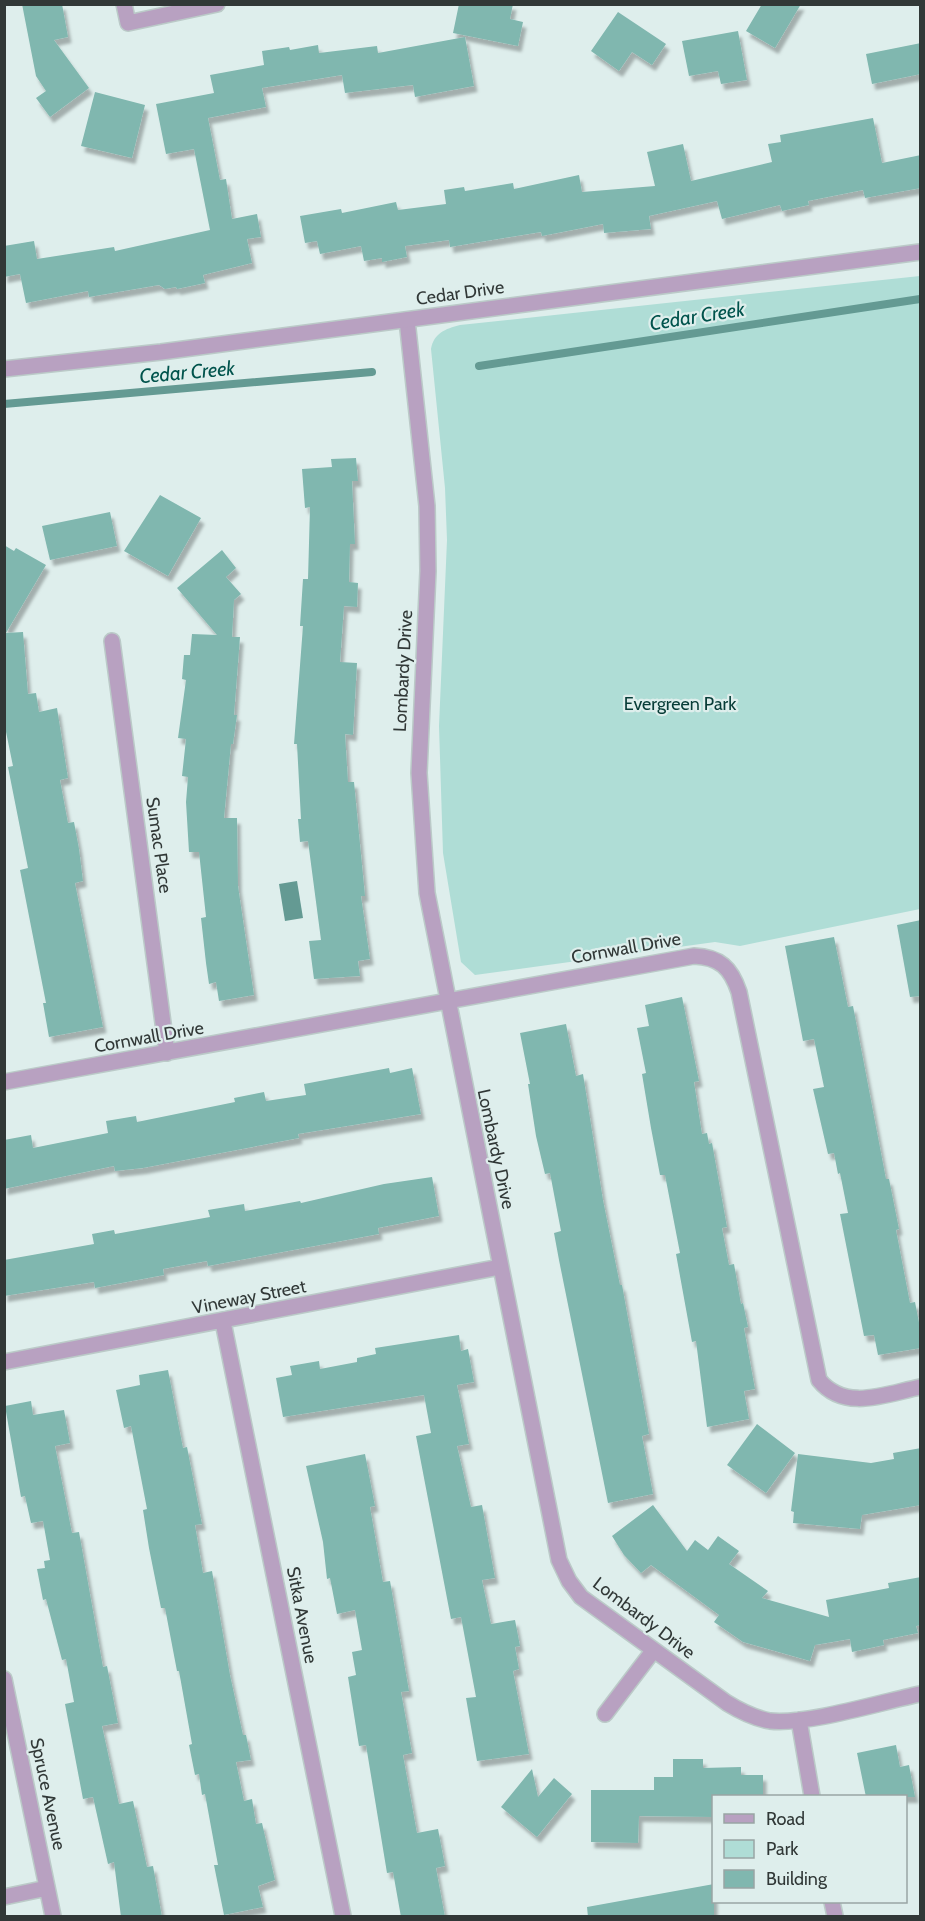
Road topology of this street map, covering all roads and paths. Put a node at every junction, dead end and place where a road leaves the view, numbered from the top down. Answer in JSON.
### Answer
{"nodes":[{"id":1,"x":124,"y":4,"type":"edge"},
{"id":2,"x":217,"y":4,"type":"edge"},
{"id":3,"x":921,"y":252,"type":"edge"},
{"id":4,"x":407,"y":320,"type":"junction"},
{"id":5,"x":4,"y":369,"type":"edge"},
{"id":6,"x":112,"y":641,"type":"dead end"},
{"id":7,"x":446,"y":1001,"type":"junction"},
{"id":8,"x":167,"y":1053,"type":"junction"},
{"id":9,"x":4,"y":1082,"type":"edge"},
{"id":10,"x":500,"y":1267,"type":"junction"},
{"id":11,"x":223,"y":1322,"type":"junction"},
{"id":12,"x":4,"y":1362,"type":"edge"},
{"id":13,"x":921,"y":1387,"type":"edge"},
{"id":14,"x":653,"y":1651,"type":"junction"},
{"id":15,"x":4,"y":1679,"type":"edge"},
{"id":16,"x":921,"y":1694,"type":"edge"},
{"id":17,"x":605,"y":1714,"type":"dead end"},
{"id":18,"x":798,"y":1720,"type":"junction"},
{"id":19,"x":813,"y":1795,"type":"edge"},
{"id":20,"x":47,"y":1888,"type":"junction"},
{"id":21,"x":4,"y":1897,"type":"edge"},
{"id":22,"x":53,"y":1917,"type":"edge"},
{"id":23,"x":343,"y":1917,"type":"edge"}],
"edges":[{"from":1,"to":2,"type":"street"},
{"from":3,"to":4,"type":"street","name":"Cedar Drive"},
{"from":4,"to":5,"type":"street","name":"Cedar Drive"},
{"from":4,"to":7,"type":"street","name":"Lombardy Drive"},
{"from":6,"to":8,"type":"street","name":"Sumac Place"},
{"from":7,"to":8,"type":"street","name":"Cornwall Drive"},
{"from":7,"to":10,"type":"street","name":"Lombardy Drive"},
{"from":7,"to":13,"type":"street","name":"Cornwall Drive"},
{"from":8,"to":9,"type":"street","name":"Cornwall Drive"},
{"from":10,"to":11,"type":"street","name":"Vineway Street"},
{"from":10,"to":14,"type":"street","name":"Lombardy Drive"},
{"from":11,"to":12,"type":"street","name":"Vineway Street"},
{"from":11,"to":23,"type":"street","name":"Sitka Avenue"},
{"from":14,"to":17,"type":"street"},
{"from":14,"to":18,"type":"street","name":"Lombardy Drive"},
{"from":15,"to":20,"type":"street","name":"Spruce Avenue"},
{"from":16,"to":18,"type":"street","name":"Lombardy Drive"},
{"from":18,"to":19,"type":"street"},
{"from":20,"to":21,"type":"street"},
{"from":20,"to":22,"type":"street","name":"Spruce Avenue"}]}
